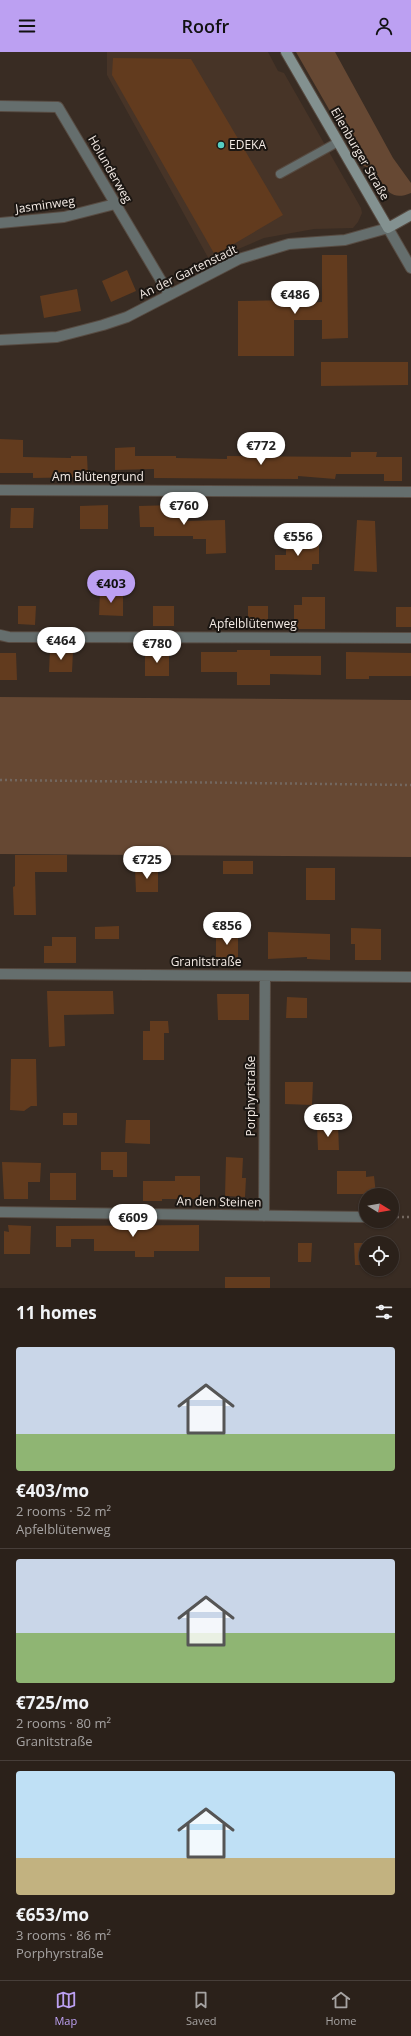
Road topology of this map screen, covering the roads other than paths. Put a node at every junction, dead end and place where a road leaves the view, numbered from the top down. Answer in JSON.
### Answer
{"nodes":[{"id":1,"x":286,"y":52,"type":"edge"},
{"id":2,"x":0,"y":106,"type":"edge"},
{"id":3,"x":338,"y":142,"type":"junction"},
{"id":4,"x":280,"y":174,"type":"dead end"},
{"id":5,"x":115,"y":204,"type":"junction"},
{"id":6,"x":411,"y":215,"type":"edge"},
{"id":7,"x":0,"y":223,"type":"edge"},
{"id":8,"x":388,"y":228,"type":"junction"},
{"id":9,"x":411,"y":268,"type":"edge"},
{"id":10,"x":169,"y":294,"type":"junction"},
{"id":11,"x":0,"y":340,"type":"edge"},
{"id":12,"x":0,"y":490,"type":"edge"},
{"id":13,"x":411,"y":492,"type":"edge"},
{"id":14,"x":0,"y":634,"type":"edge"},
{"id":15,"x":411,"y":638,"type":"edge"},
{"id":16,"x":0,"y":974,"type":"edge"},
{"id":17,"x":265,"y":976,"type":"junction"},
{"id":18,"x":411,"y":977,"type":"edge"},
{"id":19,"x":0,"y":1212,"type":"edge"},
{"id":20,"x":264,"y":1216,"type":"junction"},
{"id":21,"x":359,"y":1217,"type":"edge"}],
"edges":[{"from":1,"to":3,"type":"street","name":"Eilenburger Straße"},
{"from":2,"to":5,"type":"street","name":"Holunderweg"},
{"from":3,"to":4,"type":"lane"},
{"from":3,"to":8,"type":"street","name":"Eilenburger Straße"},
{"from":5,"to":7,"type":"street","name":"Jasminweg"},
{"from":5,"to":10,"type":"street","name":"Holunderweg"},
{"from":6,"to":8,"type":"street"},
{"from":8,"to":9,"type":"street","name":"Eilenburger Straße"},
{"from":8,"to":10,"type":"street","name":"An der Gartenstadt"},
{"from":10,"to":11,"type":"street","name":"An der Gartenstadt"},
{"from":12,"to":13,"type":"street","name":"Am Blütengrund"},
{"from":14,"to":15,"type":"street","name":"Apfelblütenweg"},
{"from":16,"to":17,"type":"street","name":"Granitstraße"},
{"from":17,"to":18,"type":"street","name":"Granitstraße"},
{"from":17,"to":20,"type":"street","name":"Porphyrstraße"},
{"from":19,"to":20,"type":"street","name":"An den Steinen"},
{"from":20,"to":21,"type":"street","name":"An den Steinen"}]}
